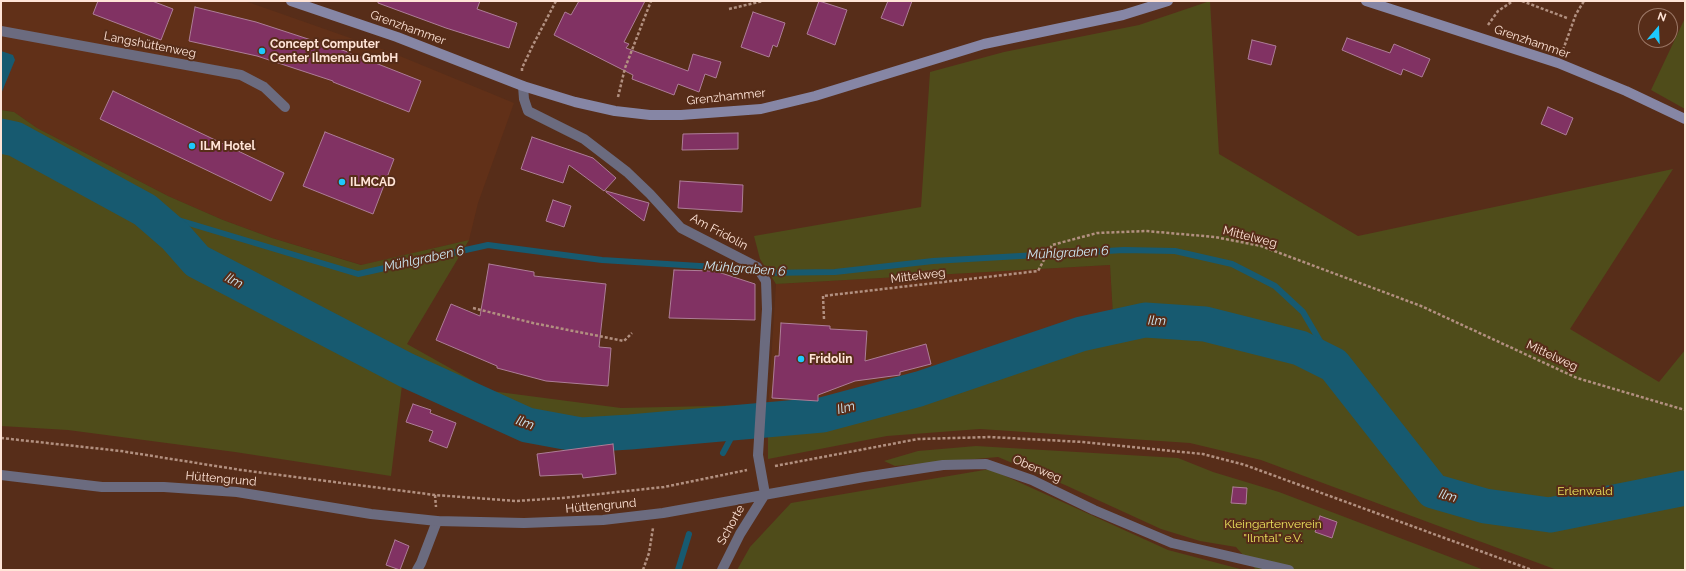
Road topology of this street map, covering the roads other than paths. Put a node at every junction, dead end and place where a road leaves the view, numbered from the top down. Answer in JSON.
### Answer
{"nodes":[{"id":1,"x":291,"y":1,"type":"edge"},
{"id":2,"x":1168,"y":1,"type":"edge"},
{"id":3,"x":1366,"y":1,"type":"edge"},
{"id":4,"x":1,"y":31,"type":"edge"},
{"id":5,"x":523,"y":86,"type":"junction"},
{"id":6,"x":285,"y":107,"type":"dead end"},
{"id":7,"x":1685,"y":119,"type":"edge"},
{"id":8,"x":1,"y":475,"type":"edge"},
{"id":9,"x":765,"y":494,"type":"junction"},
{"id":10,"x":437,"y":521,"type":"junction"},
{"id":11,"x":417,"y":570,"type":"edge"},
{"id":12,"x":722,"y":570,"type":"edge"},
{"id":13,"x":1289,"y":570,"type":"edge"}],
"edges":[{"from":1,"to":5,"type":"main road","name":"Grenzhammer"},
{"from":2,"to":5,"type":"main road","name":"Grenzhammer"},
{"from":3,"to":7,"type":"main road","name":"Grenzhammer"},
{"from":4,"to":6,"type":"street","name":"Langshüttenweg"},
{"from":5,"to":9,"type":"street","name":"Am Fridolin"},
{"from":8,"to":10,"type":"street","name":"Hüttengrund"},
{"from":9,"to":10,"type":"street","name":"Hüttengrund"},
{"from":9,"to":12,"type":"street","name":"Schorte"},
{"from":9,"to":13,"type":"street","name":"Oberweg"},
{"from":10,"to":11,"type":"street"}]}
